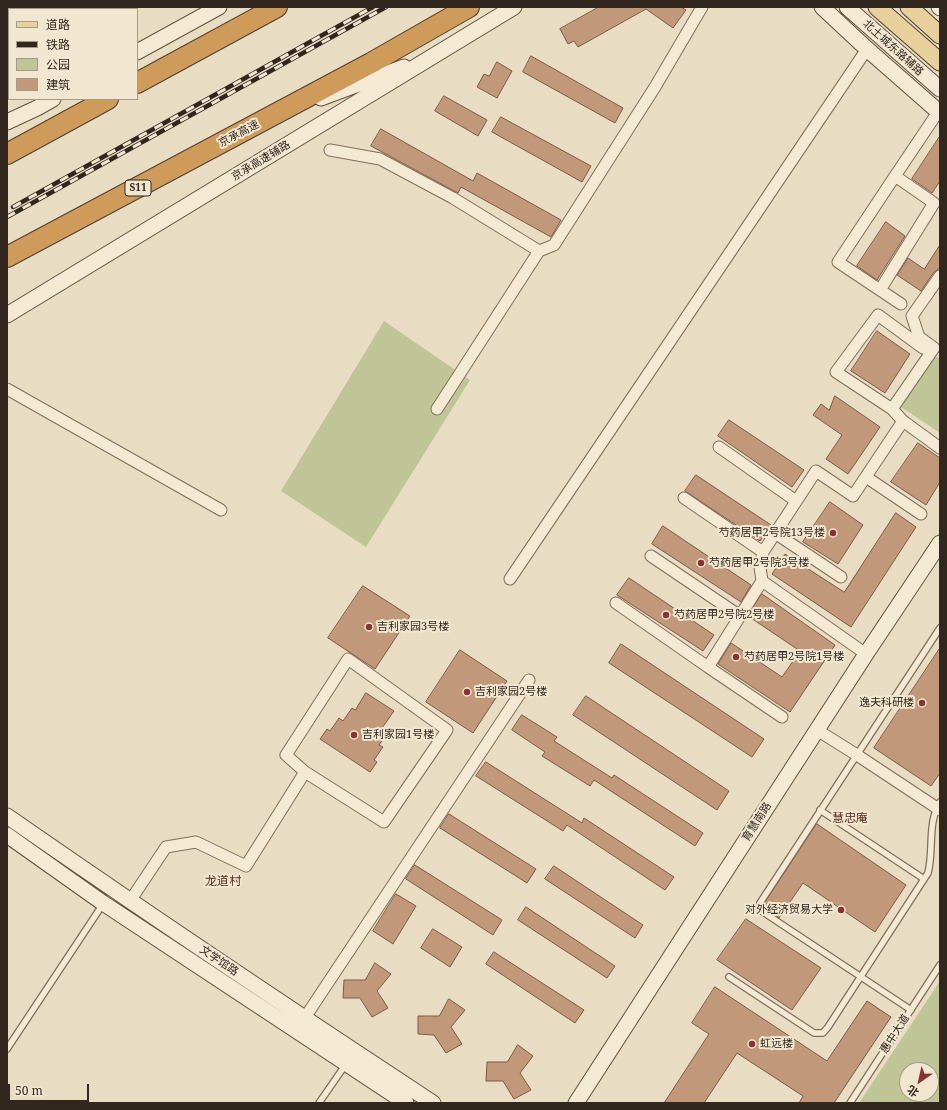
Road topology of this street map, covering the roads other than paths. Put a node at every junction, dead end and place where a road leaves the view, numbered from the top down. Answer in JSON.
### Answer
{"nodes":[{"id":1,"x":219,"y":7,"type":"edge"},
{"id":2,"x":469,"y":7,"type":"edge"},
{"id":3,"x":514,"y":7,"type":"edge"},
{"id":4,"x":702,"y":7,"type":"edge"},
{"id":5,"x":822,"y":7,"type":"edge"},
{"id":6,"x":847,"y":7,"type":"edge"},
{"id":7,"x":878,"y":7,"type":"edge"},
{"id":8,"x":909,"y":7,"type":"edge"},
{"id":9,"x":273,"y":8,"type":"edge"},
{"id":10,"x":940,"y":35,"type":"edge"},
{"id":11,"x":867,"y":49,"type":"junction"},
{"id":12,"x":138,"y":51,"type":"edge"},
{"id":13,"x":439,"y":53,"type":"junction"},
{"id":14,"x":940,"y":62,"type":"edge"},
{"id":15,"x":138,"y":82,"type":"edge"},
{"id":16,"x":940,"y":89,"type":"edge"},
{"id":17,"x":51,"y":100,"type":"edge"},
{"id":18,"x":106,"y":100,"type":"edge"},
{"id":19,"x":939,"y":113,"type":"edge"},
{"id":20,"x":268,"y":118,"type":"junction"},
{"id":21,"x":7,"y":122,"type":"edge"},
{"id":22,"x":330,"y":150,"type":"dead end"},
{"id":23,"x":7,"y":154,"type":"edge"},
{"id":24,"x":895,"y":176,"type":"junction"},
{"id":25,"x":539,"y":251,"type":"junction"},
{"id":26,"x":7,"y":257,"type":"edge"},
{"id":27,"x":940,"y":276,"type":"edge"},
{"id":28,"x":880,"y":290,"type":"junction"},
{"id":29,"x":901,"y":304,"type":"dead end"},
{"id":30,"x":7,"y":315,"type":"edge"},
{"id":31,"x":930,"y":353,"type":"junction"},
{"id":32,"x":7,"y":389,"type":"edge"},
{"id":33,"x":437,"y":409,"type":"dead end"},
{"id":34,"x":892,"y":409,"type":"junction"},
{"id":35,"x":903,"y":422,"type":"junction"},
{"id":36,"x":719,"y":448,"type":"dead end"},
{"id":37,"x":940,"y":448,"type":"edge"},
{"id":38,"x":866,"y":477,"type":"junction"},
{"id":39,"x":684,"y":498,"type":"dead end"},
{"id":40,"x":796,"y":501,"type":"junction"},
{"id":41,"x":221,"y":510,"type":"dead end"},
{"id":42,"x":921,"y":514,"type":"dead end"},
{"id":43,"x":775,"y":533,"type":"junction"},
{"id":44,"x":940,"y":543,"type":"edge"},
{"id":45,"x":763,"y":552,"type":"junction"},
{"id":46,"x":651,"y":556,"type":"dead end"},
{"id":47,"x":841,"y":577,"type":"dead end"},
{"id":48,"x":510,"y":578,"type":"dead end"},
{"id":49,"x":762,"y":581,"type":"junction"},
{"id":50,"x":616,"y":603,"type":"dead end"},
{"id":51,"x":740,"y":616,"type":"junction"},
{"id":52,"x":940,"y":628,"type":"edge"},
{"id":53,"x":866,"y":654,"type":"junction"},
{"id":54,"x":708,"y":667,"type":"junction"},
{"id":55,"x":529,"y":680,"type":"dead end"},
{"id":56,"x":782,"y":716,"type":"dead end"},
{"id":57,"x":817,"y":730,"type":"junction"},
{"id":58,"x":857,"y":755,"type":"junction"},
{"id":59,"x":305,"y":772,"type":"junction"},
{"id":60,"x":939,"y":806,"type":"edge"},
{"id":61,"x":820,"y":810,"type":"junction"},
{"id":62,"x":7,"y":816,"type":"edge"},
{"id":63,"x":7,"y":835,"type":"edge"},
{"id":64,"x":924,"y":879,"type":"junction"},
{"id":65,"x":130,"y":901,"type":"junction"},
{"id":66,"x":103,"y":903,"type":"junction"},
{"id":67,"x":940,"y":965,"type":"edge"},
{"id":68,"x":729,"y":977,"type":"dead end"},
{"id":69,"x":861,"y":977,"type":"junction"},
{"id":70,"x":911,"y":1010,"type":"junction"},
{"id":71,"x":304,"y":1019,"type":"junction"},
{"id":72,"x":7,"y":1049,"type":"edge"},
{"id":73,"x":346,"y":1064,"type":"junction"},
{"id":74,"x":319,"y":1103,"type":"edge"},
{"id":75,"x":406,"y":1103,"type":"edge"},
{"id":76,"x":433,"y":1103,"type":"edge"},
{"id":77,"x":576,"y":1103,"type":"edge"},
{"id":78,"x":850,"y":1103,"type":"edge"}],
"edges":[{"from":1,"to":12,"type":"street"},
{"from":2,"to":20,"type":"highway","name":"京承高速","number":"S11"},
{"from":3,"to":13,"type":"street","name":"京承高速辅路"},
{"from":4,"to":25,"type":"street"},
{"from":5,"to":11,"type":"street"},
{"from":6,"to":16,"type":"street","name":"北土城东路辅路"},
{"from":7,"to":14,"type":"main road"},
{"from":8,"to":10,"type":"main road"},
{"from":9,"to":15,"type":"highway"},
{"from":11,"to":19,"type":"street"},
{"from":11,"to":48,"type":"street"},
{"from":13,"to":20,"type":"street"},
{"from":13,"to":30,"type":"street","name":"京承高速辅路"},
{"from":17,"to":21,"type":"street"},
{"from":18,"to":23,"type":"highway"},
{"from":19,"to":24,"type":"street"},
{"from":20,"to":26,"type":"highway","name":"京承高速","number":"S11"},
{"from":22,"to":25,"type":"street"},
{"from":24,"to":28,"type":"street"},
{"from":24,"to":28,"type":"street"},
{"from":25,"to":33,"type":"street"},
{"from":27,"to":31,"type":"street"},
{"from":28,"to":29,"type":"street"},
{"from":31,"to":34,"type":"street"},
{"from":31,"to":34,"type":"street"},
{"from":32,"to":41,"type":"street"},
{"from":34,"to":35,"type":"street"},
{"from":35,"to":37,"type":"street"},
{"from":35,"to":38,"type":"street"},
{"from":36,"to":40,"type":"street"},
{"from":38,"to":40,"type":"street"},
{"from":38,"to":42,"type":"street"},
{"from":39,"to":45,"type":"street"},
{"from":40,"to":43,"type":"street"},
{"from":43,"to":45,"type":"street"},
{"from":43,"to":47,"type":"street"},
{"from":44,"to":53,"type":"street","name":"育慧南路"},
{"from":45,"to":49,"type":"street"},
{"from":46,"to":51,"type":"street"},
{"from":49,"to":51,"type":"street"},
{"from":49,"to":53,"type":"street"},
{"from":50,"to":54,"type":"street"},
{"from":51,"to":54,"type":"street"},
{"from":52,"to":58,"type":"lane"},
{"from":53,"to":57,"type":"street","name":"育慧南路"},
{"from":54,"to":56,"type":"street"},
{"from":55,"to":71,"type":"street"},
{"from":57,"to":58,"type":"street"},
{"from":57,"to":77,"type":"street","name":"育慧南路"},
{"from":58,"to":60,"type":"street"},
{"from":58,"to":61,"type":"lane"},
{"from":59,"to":59,"type":"street"},
{"from":59,"to":65,"type":"street"},
{"from":60,"to":64,"type":"lane"},
{"from":61,"to":64,"type":"lane"},
{"from":61,"to":69,"type":"lane"},
{"from":62,"to":65,"type":"street","name":"文学馆路"},
{"from":63,"to":66,"type":"street","name":"文学馆路"},
{"from":64,"to":69,"type":"lane"},
{"from":65,"to":71,"type":"street","name":"文学馆路"},
{"from":66,"to":72,"type":"lane"},
{"from":66,"to":73,"type":"street","name":"文学馆路"},
{"from":67,"to":70,"type":"lane","name":"惠中大道"},
{"from":68,"to":69,"type":"lane"},
{"from":69,"to":70,"type":"lane"},
{"from":70,"to":78,"type":"lane","name":"惠中大道"},
{"from":71,"to":76,"type":"street","name":"文学馆路"},
{"from":73,"to":74,"type":"lane"},
{"from":73,"to":75,"type":"street","name":"文学馆路"}]}
